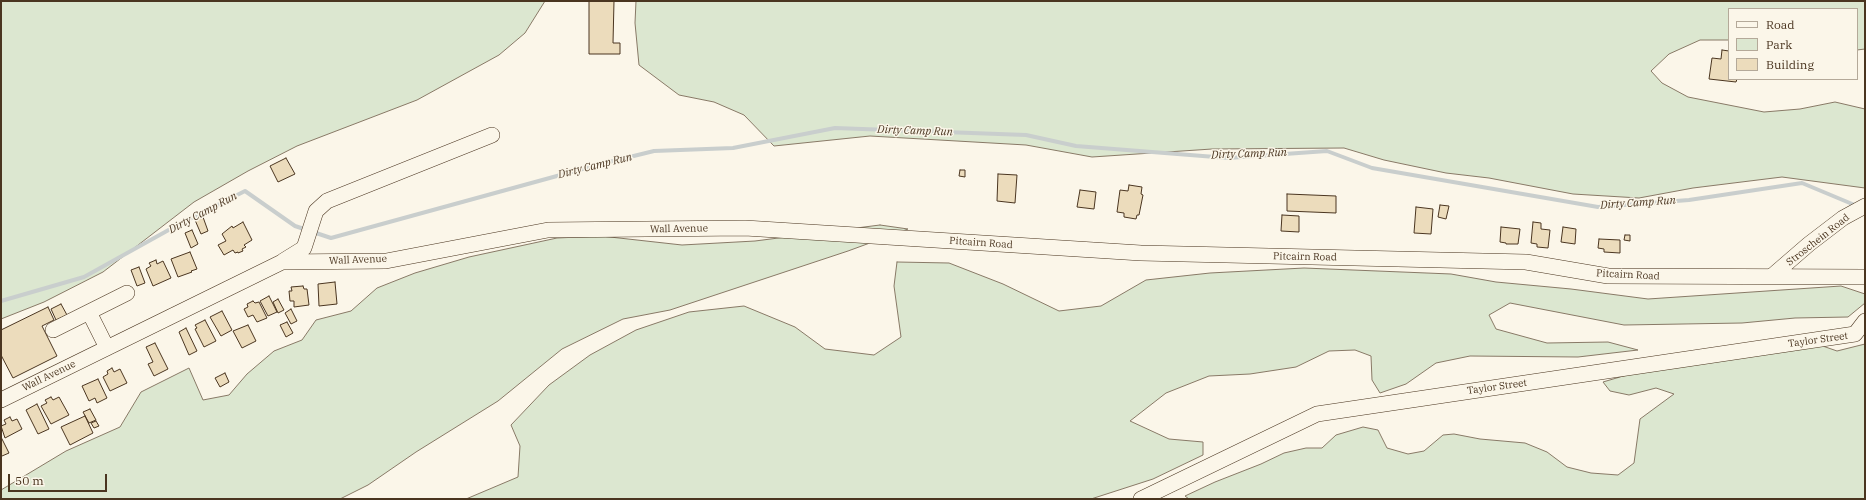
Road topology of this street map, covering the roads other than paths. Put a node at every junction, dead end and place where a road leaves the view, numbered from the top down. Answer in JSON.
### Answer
{"nodes":[{"id":1,"x":492,"y":135,"type":"dead end"},
{"id":2,"x":1865,"y":206,"type":"edge"},
{"id":3,"x":744,"y":228,"type":"joint"},
{"id":4,"x":282,"y":262,"type":"junction"},
{"id":5,"x":1772,"y":276,"type":"junction"},
{"id":6,"x":1865,"y":277,"type":"edge"},
{"id":7,"x":127,"y":293,"type":"dead end"},
{"id":8,"x":89,"y":312,"type":"junction"},
{"id":9,"x":1865,"y":321,"type":"edge"},
{"id":10,"x":53,"y":330,"type":"dead end"},
{"id":11,"x":107,"y":348,"type":"junction"},
{"id":12,"x":1,"y":400,"type":"edge"},
{"id":13,"x":1141,"y":499,"type":"edge"}],
"edges":[{"from":1,"to":4,"type":"street"},
{"from":2,"to":5,"type":"street","name":"Stroschein Road"},
{"from":3,"to":4,"type":"street","name":"Wall Avenue"},
{"from":3,"to":5,"type":"street","name":"Pitcairn Road"},
{"from":4,"to":11,"type":"street","name":"Wall Avenue"},
{"from":5,"to":6,"type":"street","name":"Pitcairn Road"},
{"from":7,"to":8,"type":"street"},
{"from":8,"to":10,"type":"street"},
{"from":8,"to":11,"type":"street"},
{"from":9,"to":13,"type":"street","name":"Taylor Street"},
{"from":11,"to":12,"type":"street","name":"Wall Avenue"}]}
